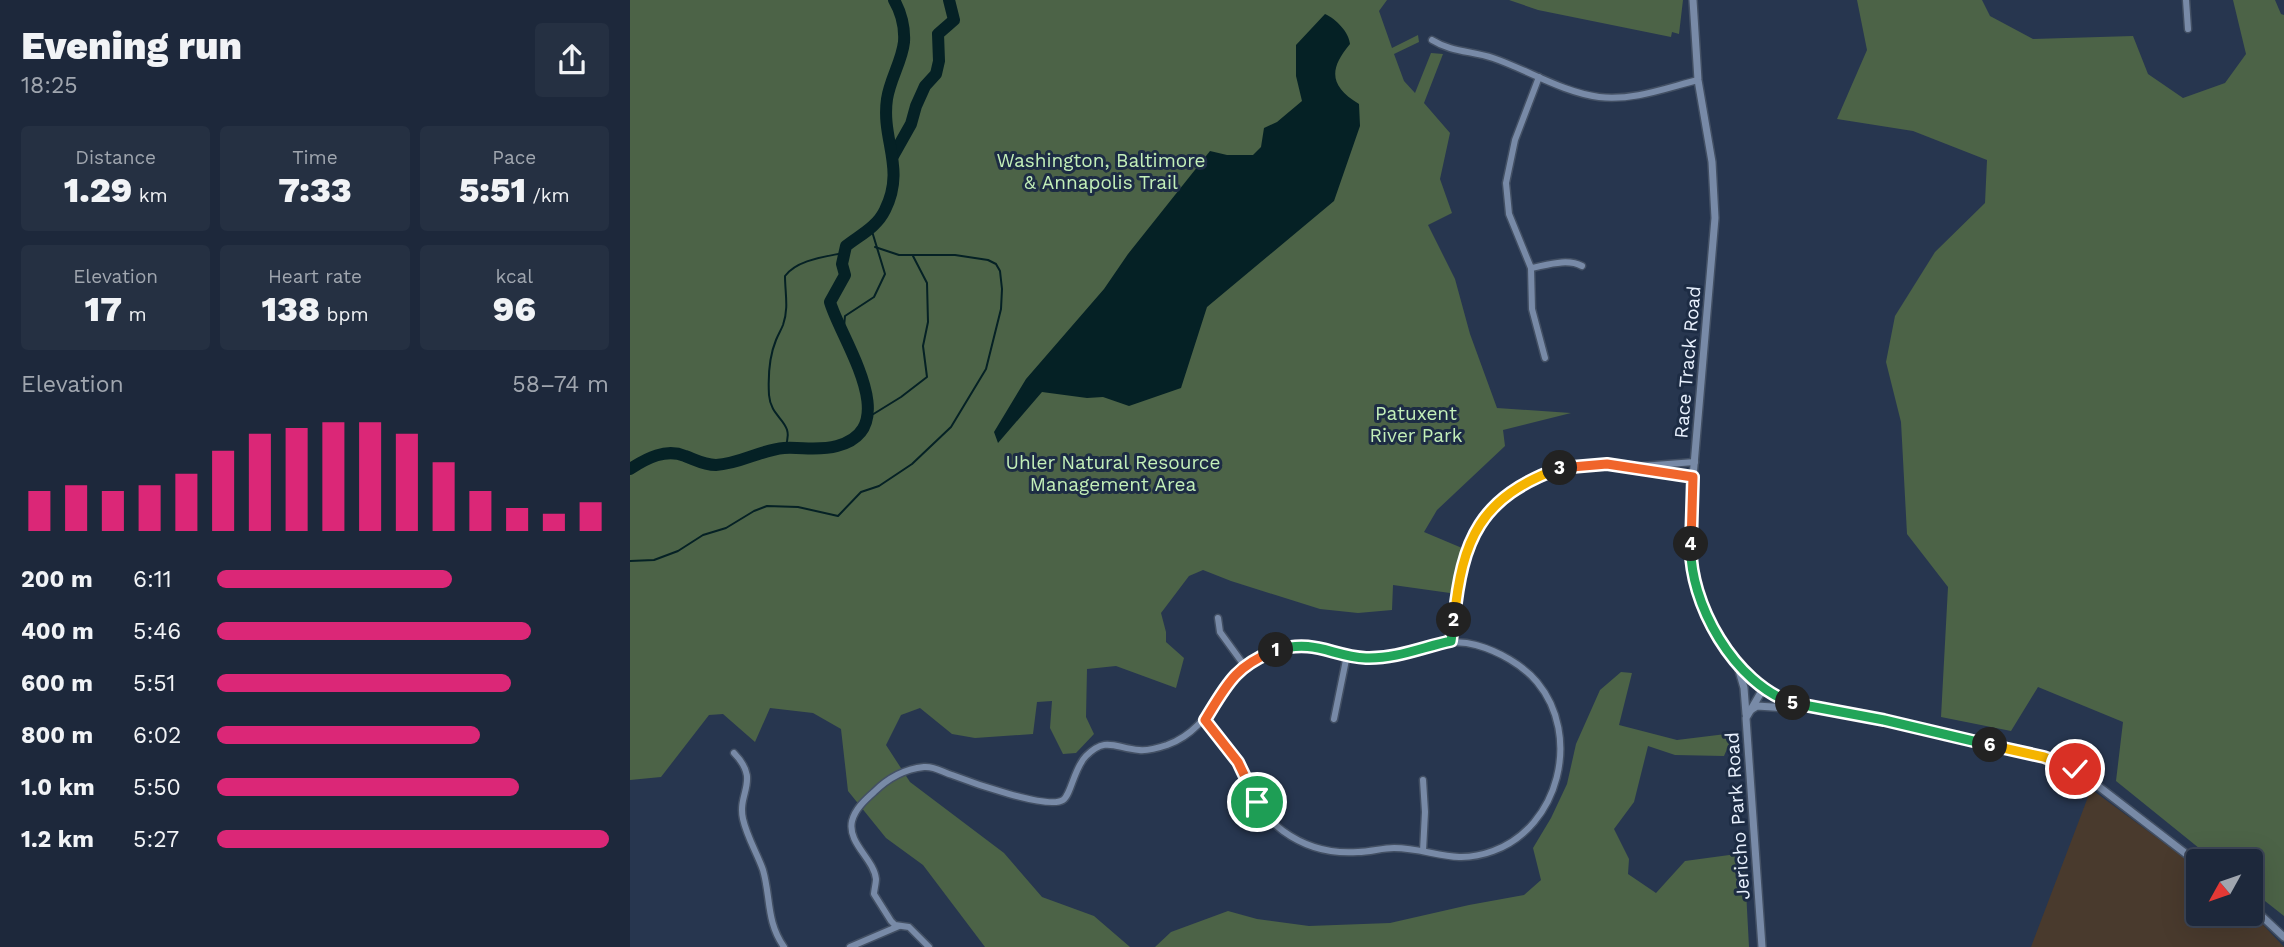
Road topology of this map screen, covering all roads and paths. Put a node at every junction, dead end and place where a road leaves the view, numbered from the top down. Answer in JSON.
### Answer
{"nodes":[{"id":1,"x":1693,"y":0,"type":"edge"},
{"id":2,"x":2186,"y":0,"type":"edge"},
{"id":3,"x":2188,"y":29,"type":"dead end"},
{"id":4,"x":1432,"y":40,"type":"dead end"},
{"id":5,"x":1539,"y":77,"type":"junction"},
{"id":6,"x":1698,"y":80,"type":"junction"},
{"id":7,"x":1582,"y":266,"type":"dead end"},
{"id":8,"x":1531,"y":268,"type":"junction"},
{"id":9,"x":1545,"y":358,"type":"dead end"},
{"id":10,"x":1695,"y":462,"type":"junction"},
{"id":11,"x":1632,"y":467,"type":"junction"},
{"id":12,"x":1693,"y":477,"type":"junction"},
{"id":13,"x":1218,"y":618,"type":"dead end"},
{"id":14,"x":1451,"y":641,"type":"junction"},
{"id":15,"x":1348,"y":655,"type":"junction"},
{"id":16,"x":1734,"y":657,"type":"junction"},
{"id":17,"x":1244,"y":665,"type":"junction"},
{"id":18,"x":1763,"y":689,"type":"junction"},
{"id":19,"x":1811,"y":706,"type":"junction"},
{"id":20,"x":1747,"y":715,"type":"junction"},
{"id":21,"x":1334,"y":719,"type":"dead end"},
{"id":22,"x":1205,"y":720,"type":"junction"},
{"id":23,"x":734,"y":753,"type":"dead end"},
{"id":24,"x":1423,"y":780,"type":"dead end"},
{"id":25,"x":1423,"y":851,"type":"junction"},
{"id":26,"x":2186,"y":854,"type":"edge"},
{"id":27,"x":2263,"y":917,"type":"edge"},
{"id":28,"x":900,"y":926,"type":"junction"},
{"id":29,"x":2284,"y":937,"type":"edge"},
{"id":30,"x":784,"y":947,"type":"edge"},
{"id":31,"x":850,"y":947,"type":"edge"},
{"id":32,"x":929,"y":947,"type":"edge"},
{"id":33,"x":1762,"y":947,"type":"edge"}],
"edges":[{"from":1,"to":6,"type":"street","name":"Race Track Road"},
{"from":2,"to":3,"type":"street"},
{"from":4,"to":5,"type":"street"},
{"from":5,"to":6,"type":"street"},
{"from":5,"to":8,"type":"street"},
{"from":6,"to":10,"type":"street","name":"Race Track Road"},
{"from":7,"to":8,"type":"street"},
{"from":8,"to":9,"type":"street"},
{"from":10,"to":11,"type":"street"},
{"from":10,"to":12,"type":"street","name":"Race Track Road"},
{"from":11,"to":12,"type":"street"},
{"from":11,"to":14,"type":"street"},
{"from":12,"to":16,"type":"street","name":"Race Track Road"},
{"from":13,"to":17,"type":"street"},
{"from":14,"to":15,"type":"street"},
{"from":14,"to":25,"type":"street"},
{"from":15,"to":17,"type":"street"},
{"from":15,"to":21,"type":"street"},
{"from":16,"to":18,"type":"street","name":"Race Track Road"},
{"from":16,"to":20,"type":"street"},
{"from":17,"to":22,"type":"street"},
{"from":18,"to":19,"type":"street","name":"Race Track Road"},
{"from":18,"to":20,"type":"street","name":"Jericho Park Road"},
{"from":19,"to":20,"type":"street"},
{"from":19,"to":26,"type":"street","name":"Race Track Road"},
{"from":20,"to":33,"type":"street","name":"Jericho Park Road"},
{"from":22,"to":25,"type":"street"},
{"from":22,"to":28,"type":"street"},
{"from":23,"to":30,"type":"street"},
{"from":24,"to":25,"type":"street"},
{"from":27,"to":29,"type":"street"},
{"from":28,"to":31,"type":"street"},
{"from":28,"to":32,"type":"street"}]}
